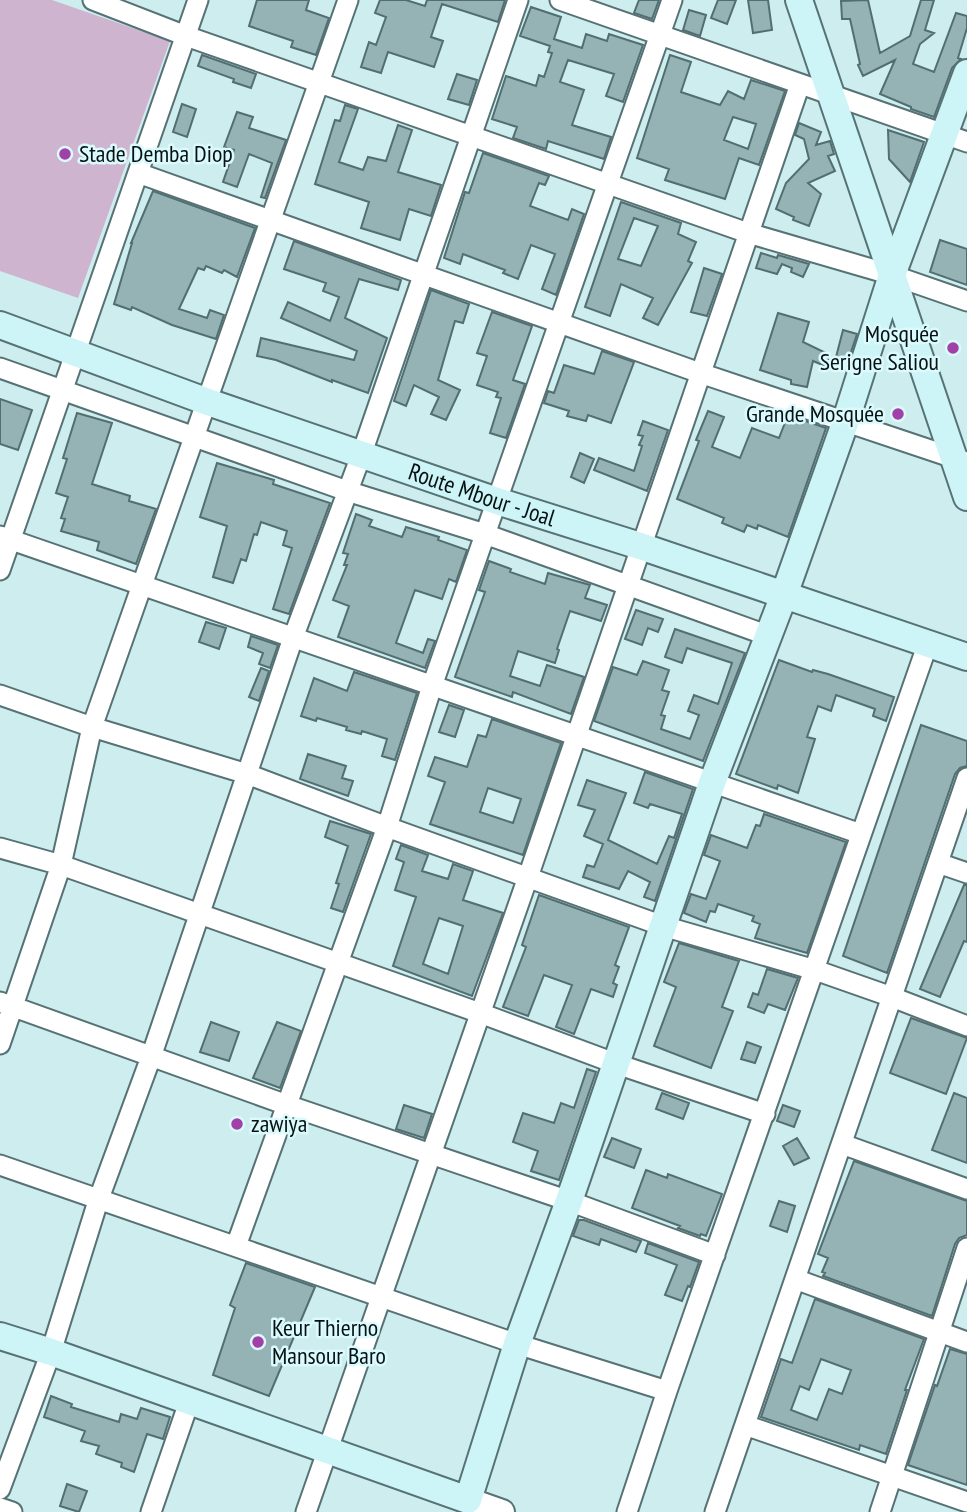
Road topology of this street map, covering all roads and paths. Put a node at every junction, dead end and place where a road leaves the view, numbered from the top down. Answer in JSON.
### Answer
{"nodes":[{"id":1,"x":93,"y":0,"type":"edge"},
{"id":2,"x":198,"y":0,"type":"edge"},
{"id":3,"x":348,"y":0,"type":"edge"},
{"id":4,"x":518,"y":0,"type":"edge"},
{"id":5,"x":560,"y":0,"type":"edge"},
{"id":6,"x":672,"y":0,"type":"edge"},
{"id":7,"x":799,"y":0,"type":"edge"},
{"id":8,"x":660,"y":35,"type":"junction"},
{"id":9,"x":186,"y":36,"type":"junction"},
{"id":10,"x":967,"y":73,"type":"edge"},
{"id":11,"x":319,"y":83,"type":"junction"},
{"id":12,"x":800,"y":84,"type":"junction"},
{"id":13,"x":832,"y":95,"type":"junction"},
{"id":14,"x":471,"y":136,"type":"junction"},
{"id":15,"x":956,"y":138,"type":"edge"},
{"id":16,"x":138,"y":173,"type":"junction"},
{"id":17,"x":608,"y":184,"type":"junction"},
{"id":18,"x":272,"y":220,"type":"junction"},
{"id":19,"x":748,"y":233,"type":"junction"},
{"id":20,"x":424,"y":273,"type":"junction"},
{"id":21,"x":892,"y":275,"type":"junction"},
{"id":22,"x":967,"y":301,"type":"edge"},
{"id":23,"x":560,"y":321,"type":"junction"},
{"id":24,"x":0,"y":325,"type":"edge"},
{"id":25,"x":76,"y":352,"type":"junction"},
{"id":26,"x":0,"y":368,"type":"edge"},
{"id":27,"x":701,"y":373,"type":"junction"},
{"id":28,"x":63,"y":390,"type":"junction"},
{"id":29,"x":208,"y":402,"type":"junction"},
{"id":30,"x":845,"y":423,"type":"junction"},
{"id":31,"x":195,"y":438,"type":"junction"},
{"id":32,"x":362,"y":453,"type":"junction"},
{"id":33,"x":960,"y":461,"type":"edge"},
{"id":34,"x":348,"y":491,"type":"junction"},
{"id":35,"x":967,"y":497,"type":"edge"},
{"id":36,"x":497,"y":501,"type":"junction"},
{"id":37,"x":485,"y":534,"type":"junction"},
{"id":38,"x":6,"y":538,"type":"edge"},
{"id":39,"x":640,"y":546,"type":"junction"},
{"id":40,"x":0,"y":570,"type":"edge"},
{"id":41,"x":141,"y":584,"type":"junction"},
{"id":42,"x":627,"y":585,"type":"junction"},
{"id":43,"x":784,"y":595,"type":"junction"},
{"id":44,"x":769,"y":636,"type":"junction"},
{"id":45,"x":293,"y":638,"type":"junction"},
{"id":46,"x":928,"y":643,"type":"junction"},
{"id":47,"x":967,"y":657,"type":"edge"},
{"id":48,"x":432,"y":686,"type":"junction"},
{"id":49,"x":0,"y":695,"type":"edge"},
{"id":50,"x":92,"y":727,"type":"junction"},
{"id":51,"x":575,"y":736,"type":"junction"},
{"id":52,"x":247,"y":774,"type":"junction"},
{"id":53,"x":967,"y":778,"type":"edge"},
{"id":54,"x":712,"y":783,"type":"junction"},
{"id":55,"x":387,"y":827,"type":"junction"},
{"id":56,"x":861,"y":834,"type":"junction"},
{"id":57,"x":0,"y":848,"type":"edge"},
{"id":58,"x":938,"y":863,"type":"junction"},
{"id":59,"x":61,"y":865,"type":"junction"},
{"id":60,"x":967,"y":873,"type":"edge"},
{"id":61,"x":528,"y":877,"type":"junction"},
{"id":62,"x":200,"y":916,"type":"junction"},
{"id":63,"x":663,"y":926,"type":"junction"},
{"id":64,"x":337,"y":963,"type":"junction"},
{"id":65,"x":815,"y":970,"type":"junction"},
{"id":66,"x":892,"y":996,"type":"junction"},
{"id":67,"x":7,"y":1004,"type":"edge"},
{"id":68,"x":480,"y":1013,"type":"junction"},
{"id":69,"x":967,"y":1026,"type":"edge"},
{"id":70,"x":0,"y":1044,"type":"edge"},
{"id":71,"x":151,"y":1057,"type":"junction"},
{"id":72,"x":617,"y":1064,"type":"junction"},
{"id":73,"x":287,"y":1105,"type":"junction"},
{"id":74,"x":765,"y":1114,"type":"junction"},
{"id":75,"x":842,"y":1144,"type":"junction"},
{"id":76,"x":430,"y":1153,"type":"junction"},
{"id":77,"x":0,"y":1166,"type":"edge"},
{"id":78,"x":967,"y":1188,"type":"edge"},
{"id":79,"x":98,"y":1201,"type":"junction"},
{"id":80,"x":569,"y":1201,"type":"junction"},
{"id":81,"x":236,"y":1246,"type":"junction"},
{"id":82,"x":967,"y":1248,"type":"edge"},
{"id":83,"x":715,"y":1255,"type":"junction"},
{"id":84,"x":795,"y":1279,"type":"junction"},
{"id":85,"x":380,"y":1296,"type":"junction"},
{"id":86,"x":939,"y":1332,"type":"junction"},
{"id":87,"x":0,"y":1336,"type":"edge"},
{"id":88,"x":967,"y":1342,"type":"edge"},
{"id":89,"x":517,"y":1344,"type":"junction"},
{"id":90,"x":51,"y":1352,"type":"junction"},
{"id":91,"x":667,"y":1391,"type":"junction"},
{"id":92,"x":189,"y":1402,"type":"junction"},
{"id":93,"x":745,"y":1425,"type":"junction"},
{"id":94,"x":327,"y":1450,"type":"junction"},
{"id":95,"x":892,"y":1476,"type":"junction"},
{"id":96,"x":0,"y":1489,"type":"edge"},
{"id":97,"x":967,"y":1502,"type":"edge"},
{"id":98,"x":466,"y":1506,"type":"edge"},
{"id":99,"x":0,"y":1508,"type":"edge"},
{"id":100,"x":12,"y":1512,"type":"edge"},
{"id":101,"x":151,"y":1512,"type":"edge"},
{"id":102,"x":306,"y":1512,"type":"edge"},
{"id":103,"x":502,"y":1512,"type":"edge"},
{"id":104,"x":627,"y":1512,"type":"edge"},
{"id":105,"x":715,"y":1512,"type":"edge"},
{"id":106,"x":880,"y":1512,"type":"edge"}],
"edges":[{"from":1,"to":9,"type":"street"},
{"from":2,"to":9,"type":"street"},
{"from":3,"to":11,"type":"street"},
{"from":4,"to":14,"type":"street"},
{"from":5,"to":8,"type":"street"},
{"from":6,"to":8,"type":"street"},
{"from":7,"to":13,"type":"main road"},
{"from":8,"to":12,"type":"street"},
{"from":8,"to":17,"type":"street"},
{"from":9,"to":11,"type":"street"},
{"from":9,"to":16,"type":"street"},
{"from":10,"to":15,"type":"main road"},
{"from":11,"to":14,"type":"street"},
{"from":11,"to":18,"type":"street"},
{"from":12,"to":13,"type":"street"},
{"from":12,"to":19,"type":"street"},
{"from":13,"to":15,"type":"street"},
{"from":13,"to":21,"type":"main road"},
{"from":14,"to":17,"type":"street"},
{"from":14,"to":20,"type":"street"},
{"from":15,"to":21,"type":"main road"},
{"from":16,"to":18,"type":"street"},
{"from":16,"to":25,"type":"street"},
{"from":17,"to":19,"type":"street"},
{"from":17,"to":23,"type":"street"},
{"from":18,"to":20,"type":"street"},
{"from":18,"to":29,"type":"street"},
{"from":19,"to":21,"type":"street"},
{"from":19,"to":27,"type":"street"},
{"from":20,"to":23,"type":"street"},
{"from":20,"to":32,"type":"street"},
{"from":21,"to":22,"type":"street"},
{"from":21,"to":30,"type":"main road"},
{"from":21,"to":33,"type":"main road"},
{"from":23,"to":27,"type":"street"},
{"from":23,"to":36,"type":"street"},
{"from":24,"to":25,"type":"main road","name":"Route Mbour - Joal"},
{"from":25,"to":28,"type":"street"},
{"from":25,"to":29,"type":"main road","name":"Route Mbour - Joal"},
{"from":26,"to":28,"type":"street"},
{"from":27,"to":30,"type":"street"},
{"from":27,"to":39,"type":"street"},
{"from":28,"to":31,"type":"street"},
{"from":28,"to":38,"type":"street"},
{"from":29,"to":31,"type":"street"},
{"from":29,"to":32,"type":"main road","name":"Route Mbour - Joal"},
{"from":30,"to":33,"type":"street"},
{"from":30,"to":43,"type":"main road"},
{"from":31,"to":34,"type":"street"},
{"from":31,"to":41,"type":"street"},
{"from":32,"to":34,"type":"street"},
{"from":32,"to":36,"type":"main road","name":"Route Mbour - Joal"},
{"from":33,"to":35,"type":"main road"},
{"from":34,"to":37,"type":"street"},
{"from":34,"to":45,"type":"street"},
{"from":36,"to":37,"type":"street"},
{"from":36,"to":39,"type":"main road","name":"Route Mbour - Joal"},
{"from":37,"to":42,"type":"street"},
{"from":37,"to":48,"type":"street"},
{"from":38,"to":40,"type":"street"},
{"from":38,"to":41,"type":"street"},
{"from":39,"to":42,"type":"street"},
{"from":39,"to":43,"type":"main road","name":"Route Mbour - Joal"},
{"from":41,"to":45,"type":"street"},
{"from":41,"to":50,"type":"street"},
{"from":42,"to":44,"type":"street"},
{"from":42,"to":51,"type":"street"},
{"from":43,"to":44,"type":"main road"},
{"from":43,"to":46,"type":"main road","name":"Route Mbour - Joal"},
{"from":44,"to":54,"type":"main road"},
{"from":45,"to":48,"type":"street"},
{"from":45,"to":52,"type":"street"},
{"from":46,"to":47,"type":"main road","name":"Route Mbour - Joal"},
{"from":46,"to":56,"type":"street"},
{"from":48,"to":51,"type":"street"},
{"from":48,"to":55,"type":"street"},
{"from":49,"to":50,"type":"street"},
{"from":50,"to":52,"type":"street"},
{"from":50,"to":59,"type":"street"},
{"from":51,"to":54,"type":"street"},
{"from":51,"to":61,"type":"street"},
{"from":52,"to":55,"type":"street"},
{"from":52,"to":62,"type":"street"},
{"from":53,"to":58,"type":"street"},
{"from":54,"to":56,"type":"street"},
{"from":54,"to":63,"type":"main road"},
{"from":55,"to":61,"type":"street"},
{"from":55,"to":64,"type":"street"},
{"from":56,"to":65,"type":"street"},
{"from":57,"to":59,"type":"street"},
{"from":58,"to":60,"type":"street"},
{"from":58,"to":66,"type":"street"},
{"from":59,"to":62,"type":"street"},
{"from":59,"to":67,"type":"street"},
{"from":61,"to":63,"type":"street"},
{"from":61,"to":68,"type":"street"},
{"from":62,"to":64,"type":"street"},
{"from":62,"to":71,"type":"street"},
{"from":63,"to":65,"type":"street"},
{"from":63,"to":72,"type":"main road"},
{"from":64,"to":68,"type":"street"},
{"from":64,"to":73,"type":"street"},
{"from":65,"to":66,"type":"street"},
{"from":65,"to":74,"type":"street"},
{"from":66,"to":69,"type":"street"},
{"from":66,"to":75,"type":"street"},
{"from":67,"to":70,"type":"street"},
{"from":67,"to":71,"type":"street"},
{"from":68,"to":72,"type":"street"},
{"from":68,"to":76,"type":"street"},
{"from":71,"to":73,"type":"street"},
{"from":71,"to":79,"type":"street"},
{"from":72,"to":74,"type":"street"},
{"from":72,"to":80,"type":"main road"},
{"from":73,"to":76,"type":"street"},
{"from":73,"to":81,"type":"street"},
{"from":74,"to":83,"type":"street"},
{"from":75,"to":78,"type":"street"},
{"from":75,"to":84,"type":"street"},
{"from":76,"to":80,"type":"street"},
{"from":76,"to":85,"type":"street"},
{"from":77,"to":79,"type":"street"},
{"from":79,"to":81,"type":"street"},
{"from":79,"to":90,"type":"street"},
{"from":80,"to":83,"type":"street"},
{"from":80,"to":89,"type":"main road"},
{"from":81,"to":85,"type":"street"},
{"from":82,"to":86,"type":"street"},
{"from":83,"to":91,"type":"street"},
{"from":84,"to":86,"type":"street"},
{"from":84,"to":93,"type":"street"},
{"from":85,"to":89,"type":"street"},
{"from":85,"to":94,"type":"street"},
{"from":86,"to":88,"type":"street"},
{"from":86,"to":95,"type":"street"},
{"from":87,"to":90,"type":"main road"},
{"from":89,"to":91,"type":"street"},
{"from":89,"to":98,"type":"main road"},
{"from":90,"to":92,"type":"main road"},
{"from":90,"to":96,"type":"street"},
{"from":91,"to":104,"type":"street"},
{"from":92,"to":94,"type":"main road"},
{"from":92,"to":101,"type":"street"},
{"from":93,"to":95,"type":"street"},
{"from":93,"to":105,"type":"street"},
{"from":94,"to":98,"type":"main road"},
{"from":94,"to":102,"type":"street"},
{"from":95,"to":97,"type":"street"},
{"from":95,"to":106,"type":"street"},
{"from":98,"to":103,"type":"street"},
{"from":99,"to":100,"type":"street"}]}
